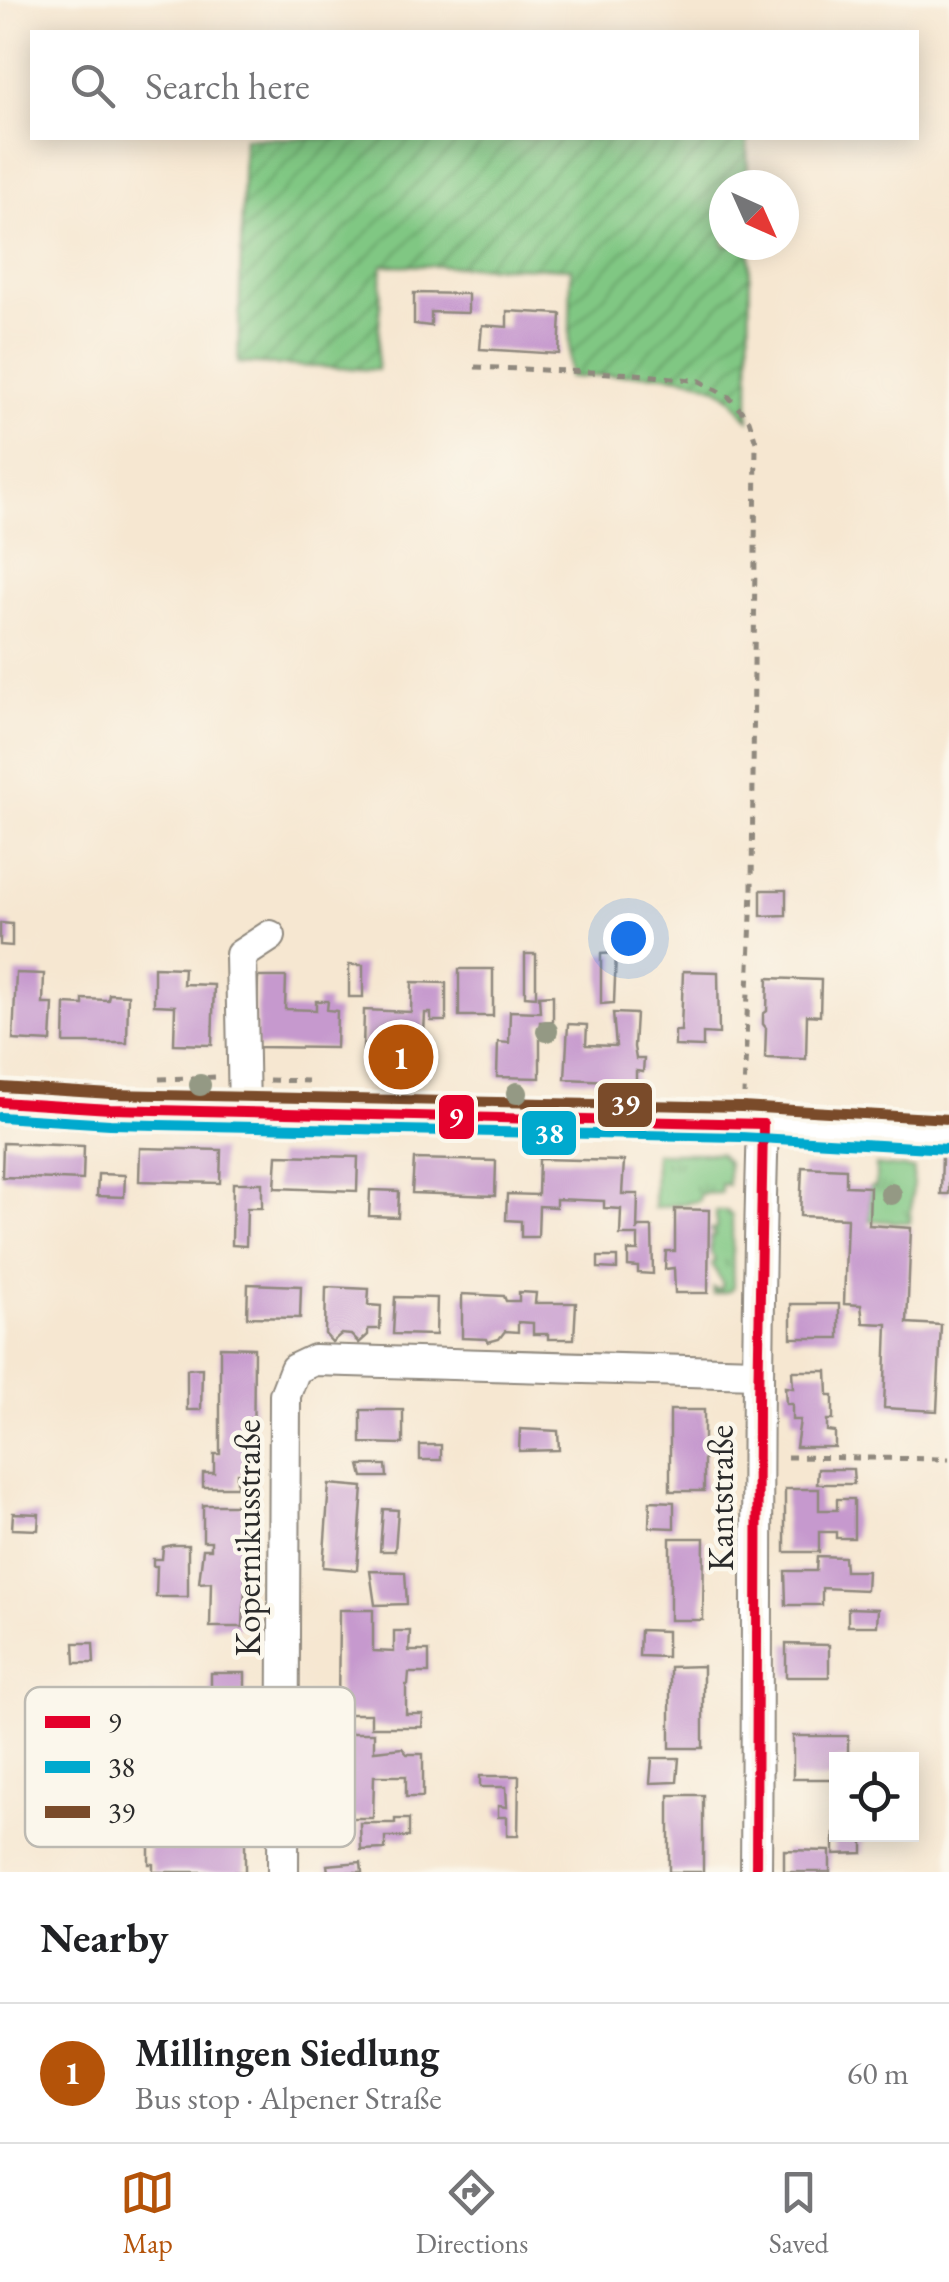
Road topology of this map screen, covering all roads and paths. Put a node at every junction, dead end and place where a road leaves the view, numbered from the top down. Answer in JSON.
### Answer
{"nodes":[{"id":1,"x":475,"y":367,"type":"dead end"},
{"id":2,"x":270,"y":936,"type":"dead end"},
{"id":3,"x":0,"y":1102,"type":"edge"},
{"id":4,"x":244,"y":1112,"type":"junction"},
{"id":5,"x":753,"y":1123,"type":"junction"},
{"id":6,"x":949,"y":1134,"type":"edge"},
{"id":7,"x":756,"y":1373,"type":"junction"},
{"id":8,"x":758,"y":1457,"type":"junction"},
{"id":9,"x":949,"y":1459,"type":"edge"},
{"id":10,"x":283,"y":1687,"type":"edge"},
{"id":11,"x":283,"y":1847,"type":"edge"},
{"id":12,"x":283,"y":1872,"type":"edge"},
{"id":13,"x":756,"y":1872,"type":"edge"}],
"edges":[{"from":1,"to":5,"type":"path"},
{"from":2,"to":4,"type":"street"},
{"from":3,"to":4,"type":"street"},
{"from":4,"to":5,"type":"street"},
{"from":5,"to":6,"type":"street"},
{"from":5,"to":7,"type":"street","name":"Kantstraße"},
{"from":7,"to":8,"type":"street","name":"Kantstraße"},
{"from":7,"to":10,"type":"street","name":"Kopernikusstraße"},
{"from":8,"to":9,"type":"path"},
{"from":8,"to":13,"type":"street","name":"Kantstraße"},
{"from":11,"to":12,"type":"street","name":"Kopernikusstraße"}]}
